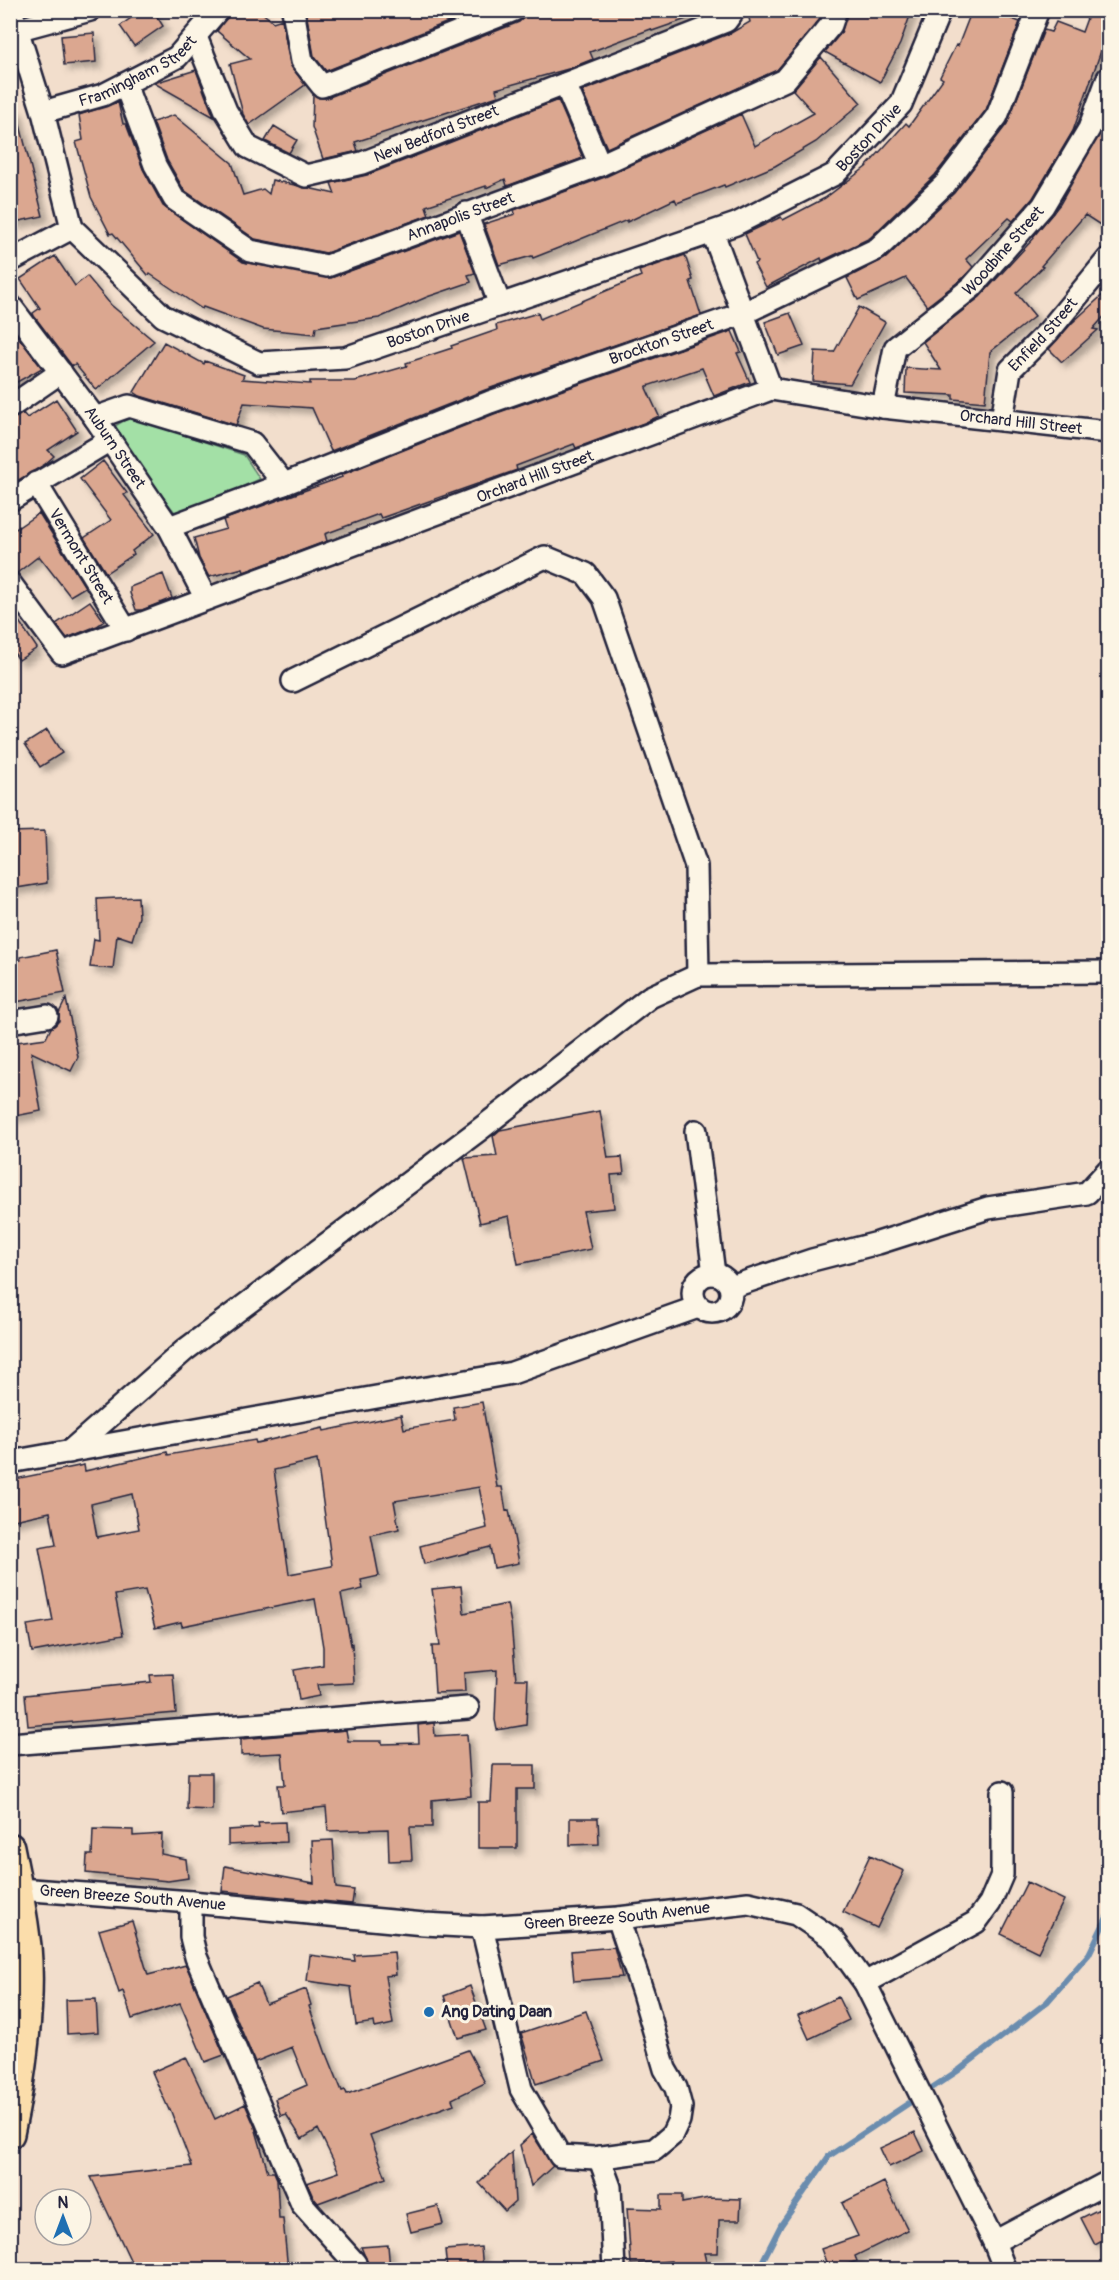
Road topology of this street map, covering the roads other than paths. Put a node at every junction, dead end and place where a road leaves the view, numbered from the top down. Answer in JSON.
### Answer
{"nodes":[{"id":1,"x":90,"y":10,"type":"edge"},
{"id":2,"x":218,"y":10,"type":"edge"},
{"id":3,"x":293,"y":10,"type":"edge"},
{"id":4,"x":514,"y":10,"type":"edge"},
{"id":5,"x":734,"y":10,"type":"edge"},
{"id":6,"x":836,"y":10,"type":"edge"},
{"id":7,"x":940,"y":10,"type":"edge"},
{"id":8,"x":1038,"y":10,"type":"edge"},
{"id":9,"x":14,"y":20,"type":"edge"},
{"id":10,"x":196,"y":38,"type":"junction"},
{"id":11,"x":1108,"y":78,"type":"edge"},
{"id":12,"x":125,"y":84,"type":"junction"},
{"id":13,"x":565,"y":84,"type":"junction"},
{"id":14,"x":43,"y":112,"type":"junction"},
{"id":15,"x":600,"y":165,"type":"junction"},
{"id":16,"x":466,"y":213,"type":"junction"},
{"id":17,"x":72,"y":228,"type":"junction"},
{"id":18,"x":713,"y":233,"type":"junction"},
{"id":19,"x":1108,"y":259,"type":"edge"},
{"id":20,"x":10,"y":261,"type":"edge"},
{"id":21,"x":10,"y":305,"type":"edge"},
{"id":22,"x":500,"y":305,"type":"junction"},
{"id":23,"x":744,"y":313,"type":"junction"},
{"id":24,"x":61,"y":372,"type":"junction"},
{"id":25,"x":771,"y":389,"type":"junction"},
{"id":26,"x":10,"y":407,"type":"edge"},
{"id":27,"x":883,"y":407,"type":"junction"},
{"id":28,"x":95,"y":418,"type":"junction"},
{"id":29,"x":1002,"y":420,"type":"junction"},
{"id":30,"x":1108,"y":432,"type":"edge"},
{"id":31,"x":110,"y":440,"type":"junction"},
{"id":32,"x":36,"y":483,"type":"junction"},
{"id":33,"x":284,"y":484,"type":"junction"},
{"id":34,"x":10,"y":500,"type":"edge"},
{"id":35,"x":169,"y":527,"type":"junction"},
{"id":36,"x":10,"y":583,"type":"edge"},
{"id":37,"x":206,"y":599,"type":"junction"},
{"id":38,"x":126,"y":630,"type":"junction"},
{"id":39,"x":293,"y":681,"type":"dead end"},
{"id":40,"x":1108,"y":972,"type":"edge"},
{"id":41,"x":698,"y":975,"type":"junction"},
{"id":42,"x":47,"y":1016,"type":"dead end"},
{"id":43,"x":10,"y":1022,"type":"edge"},
{"id":44,"x":696,"y":1131,"type":"dead end"},
{"id":45,"x":1108,"y":1170,"type":"edge"},
{"id":46,"x":714,"y":1274,"type":"junction"},
{"id":47,"x":731,"y":1287,"type":"junction"},
{"id":48,"x":698,"y":1307,"type":"junction"},
{"id":49,"x":69,"y":1452,"type":"junction"},
{"id":50,"x":10,"y":1462,"type":"edge"},
{"id":51,"x":468,"y":1708,"type":"dead end"},
{"id":52,"x":10,"y":1744,"type":"edge"},
{"id":53,"x":1002,"y":1792,"type":"dead end"},
{"id":54,"x":10,"y":1847,"type":"edge"},
{"id":55,"x":19,"y":1889,"type":"junction"},
{"id":56,"x":191,"y":1902,"type":"junction"},
{"id":57,"x":618,"y":1918,"type":"junction"},
{"id":58,"x":482,"y":1927,"type":"junction"},
{"id":59,"x":865,"y":1983,"type":"junction"},
{"id":60,"x":10,"y":2134,"type":"edge"},
{"id":61,"x":599,"y":2157,"type":"junction"},
{"id":62,"x":1108,"y":2182,"type":"edge"},
{"id":63,"x":994,"y":2242,"type":"junction"},
{"id":64,"x":356,"y":2270,"type":"edge"},
{"id":65,"x":614,"y":2270,"type":"edge"},
{"id":66,"x":1005,"y":2270,"type":"edge"}],
"edges":[{"from":1,"to":9,"type":"street"},
{"from":2,"to":10,"type":"street","name":"Framingham Street"},
{"from":3,"to":4,"type":"street"},
{"from":5,"to":13,"type":"street","name":"New Bedford Street"},
{"from":6,"to":15,"type":"street","name":"Annapolis Street"},
{"from":7,"to":18,"type":"street","name":"Boston Drive"},
{"from":8,"to":23,"type":"street","name":"Brockton Street"},
{"from":9,"to":14,"type":"street"},
{"from":10,"to":12,"type":"street","name":"Framingham Street"},
{"from":10,"to":13,"type":"street","name":"New Bedford Street"},
{"from":11,"to":27,"type":"street","name":"Woodbine Street"},
{"from":12,"to":14,"type":"street","name":"Framingham Street"},
{"from":12,"to":16,"type":"street","name":"Annapolis Street"},
{"from":13,"to":15,"type":"street"},
{"from":14,"to":17,"type":"street"},
{"from":15,"to":16,"type":"street","name":"Annapolis Street"},
{"from":16,"to":22,"type":"street"},
{"from":17,"to":20,"type":"street"},
{"from":17,"to":22,"type":"street","name":"Boston Drive"},
{"from":18,"to":22,"type":"street","name":"Boston Drive"},
{"from":18,"to":23,"type":"street"},
{"from":19,"to":29,"type":"street","name":"Enfield Street"},
{"from":21,"to":24,"type":"street","name":"Auburn Street"},
{"from":23,"to":25,"type":"street"},
{"from":23,"to":33,"type":"street","name":"Brockton Street"},
{"from":24,"to":26,"type":"street"},
{"from":24,"to":28,"type":"street","name":"Auburn Street"},
{"from":25,"to":27,"type":"street","name":"Orchard Hill Street"},
{"from":25,"to":37,"type":"street","name":"Orchard Hill Street"},
{"from":27,"to":29,"type":"street","name":"Orchard Hill Street"},
{"from":28,"to":31,"type":"street","name":"Auburn Street"},
{"from":28,"to":33,"type":"street"},
{"from":29,"to":30,"type":"street","name":"Orchard Hill Street"},
{"from":31,"to":32,"type":"street"},
{"from":31,"to":35,"type":"street","name":"Auburn Street"},
{"from":32,"to":34,"type":"street"},
{"from":32,"to":38,"type":"street","name":"Vermont Street"},
{"from":33,"to":35,"type":"street","name":"Brockton Street"},
{"from":35,"to":37,"type":"street","name":"Auburn Street"},
{"from":36,"to":38,"type":"street","name":"Orchard Hill Street"},
{"from":37,"to":38,"type":"street","name":"Orchard Hill Street"},
{"from":39,"to":41,"type":"street"},
{"from":40,"to":41,"type":"street"},
{"from":41,"to":49,"type":"street"},
{"from":42,"to":43,"type":"street"},
{"from":44,"to":46,"type":"street"},
{"from":45,"to":47,"type":"street"},
{"from":46,"to":47,"type":"street"},
{"from":46,"to":48,"type":"street"},
{"from":47,"to":48,"type":"street"},
{"from":48,"to":49,"type":"street"},
{"from":49,"to":50,"type":"street"},
{"from":51,"to":52,"type":"street"},
{"from":53,"to":59,"type":"street"},
{"from":54,"to":55,"type":"main road"},
{"from":55,"to":56,"type":"street","name":"Green Breeze South Avenue"},
{"from":55,"to":60,"type":"main road"},
{"from":56,"to":58,"type":"street","name":"Green Breeze South Avenue"},
{"from":56,"to":64,"type":"street"},
{"from":57,"to":58,"type":"street","name":"Green Breeze South Avenue"},
{"from":57,"to":59,"type":"street","name":"Green Breeze South Avenue"},
{"from":57,"to":61,"type":"street"},
{"from":58,"to":61,"type":"street"},
{"from":59,"to":63,"type":"street","name":"Green Breeze South Avenue"},
{"from":61,"to":65,"type":"street"},
{"from":62,"to":63,"type":"street"},
{"from":63,"to":66,"type":"street","name":"Green Breeze South Avenue"}]}
